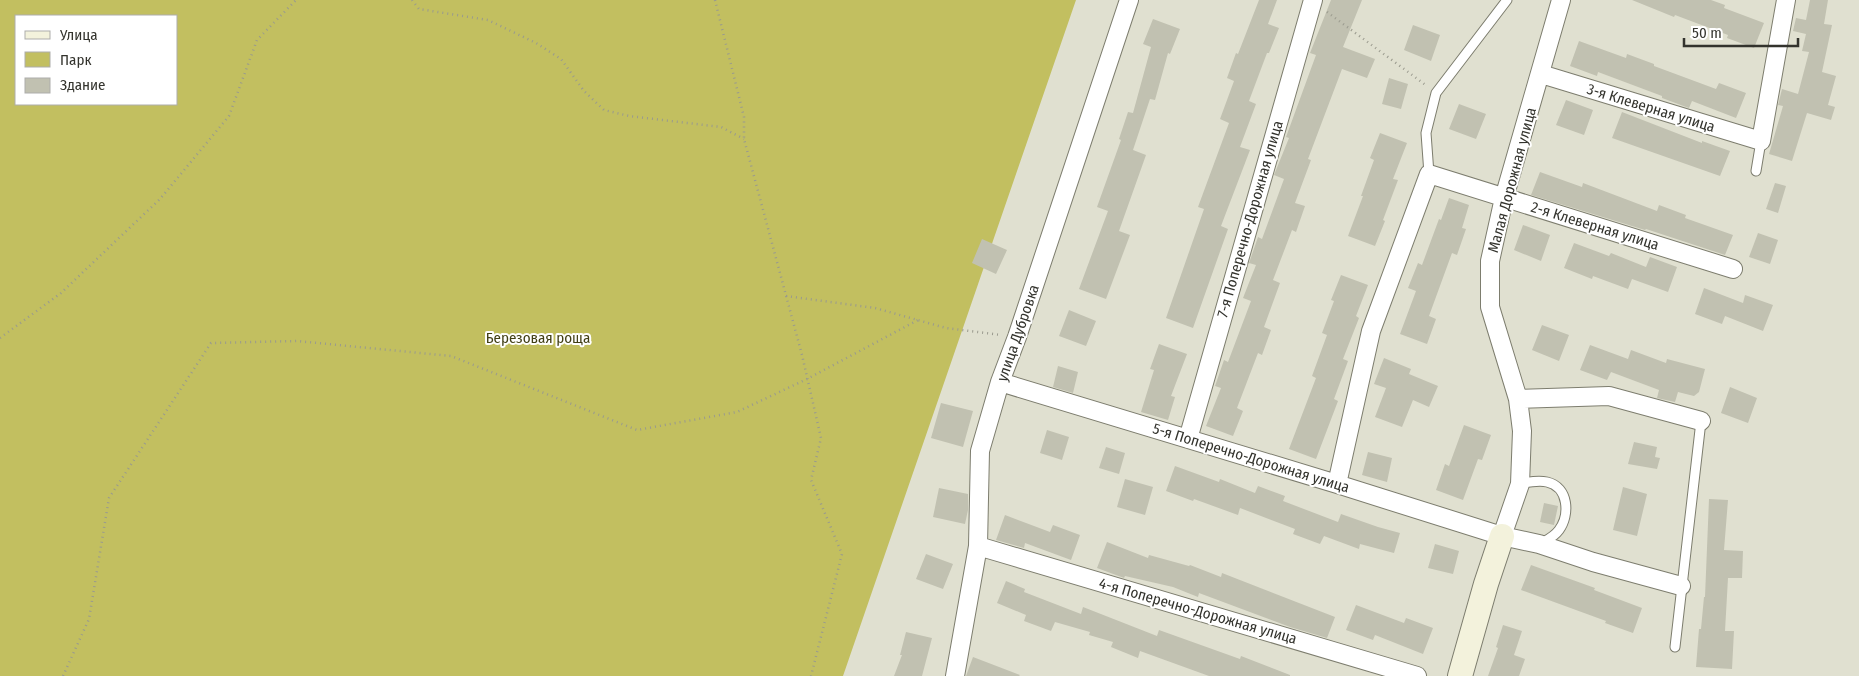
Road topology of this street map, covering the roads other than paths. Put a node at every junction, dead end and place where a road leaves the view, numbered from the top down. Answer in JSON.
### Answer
{"nodes":[{"id":1,"x":1129,"y":0,"type":"edge"},
{"id":2,"x":1313,"y":0,"type":"edge"},
{"id":3,"x":1507,"y":0,"type":"edge"},
{"id":4,"x":1561,"y":0,"type":"edge"},
{"id":5,"x":1785,"y":0,"type":"edge"},
{"id":6,"x":1541,"y":74,"type":"junction"},
{"id":7,"x":1761,"y":141,"type":"junction"},
{"id":8,"x":1756,"y":171,"type":"dead end"},
{"id":9,"x":1429,"y":174,"type":"junction"},
{"id":10,"x":1504,"y":198,"type":"junction"},
{"id":11,"x":1733,"y":269,"type":"dead end"},
{"id":12,"x":1000,"y":382,"type":"junction"},
{"id":13,"x":1518,"y":400,"type":"junction"},
{"id":14,"x":1701,"y":421,"type":"joint"},
{"id":15,"x":1188,"y":439,"type":"junction"},
{"id":16,"x":1337,"y":484,"type":"junction"},
{"id":17,"x":1520,"y":484,"type":"junction"},
{"id":18,"x":1502,"y":536,"type":"junction"},
{"id":19,"x":1540,"y":544,"type":"junction"},
{"id":20,"x":978,"y":546,"type":"junction"},
{"id":21,"x":1681,"y":586,"type":"junction"},
{"id":22,"x":1675,"y":647,"type":"dead end"},
{"id":23,"x":955,"y":676,"type":"edge"},
{"id":24,"x":1417,"y":676,"type":"edge"},
{"id":25,"x":1460,"y":676,"type":"edge"}],
"edges":[{"from":1,"to":12,"type":"street","name":"улица Дубровка"},
{"from":2,"to":15,"type":"street","name":"7-я Поперечно-Дорожная улица"},
{"from":3,"to":9,"type":"lane"},
{"from":4,"to":6,"type":"street","name":"Малая Дорожная улица"},
{"from":5,"to":7,"type":"street"},
{"from":6,"to":7,"type":"street","name":"3-я Клеверная улица"},
{"from":6,"to":10,"type":"street","name":"Малая Дорожная улица"},
{"from":7,"to":8,"type":"lane"},
{"from":9,"to":10,"type":"street","name":"2-я Клеверная улица"},
{"from":9,"to":16,"type":"street"},
{"from":10,"to":11,"type":"street","name":"2-я Клеверная улица"},
{"from":10,"to":13,"type":"street","name":"Малая Дорожная улица"},
{"from":12,"to":15,"type":"street","name":"5-я Поперечно-Дорожная улица"},
{"from":12,"to":20,"type":"street","name":"улица Дубровка"},
{"from":13,"to":14,"type":"street"},
{"from":13,"to":17,"type":"street","name":"Малая Дорожная улица"},
{"from":14,"to":21,"type":"lane"},
{"from":15,"to":16,"type":"street","name":"5-я Поперечно-Дорожная улица"},
{"from":16,"to":18,"type":"street","name":"5-я Поперечно-Дорожная улица"},
{"from":17,"to":18,"type":"street","name":"Малая Дорожная улица"},
{"from":17,"to":19,"type":"lane"},
{"from":18,"to":19,"type":"street"},
{"from":18,"to":25,"type":"street"},
{"from":19,"to":21,"type":"street"},
{"from":20,"to":23,"type":"street","name":"улица Дубровка"},
{"from":20,"to":24,"type":"street","name":"4-я Поперечно-Дорожная улица"},
{"from":21,"to":22,"type":"lane"}]}
